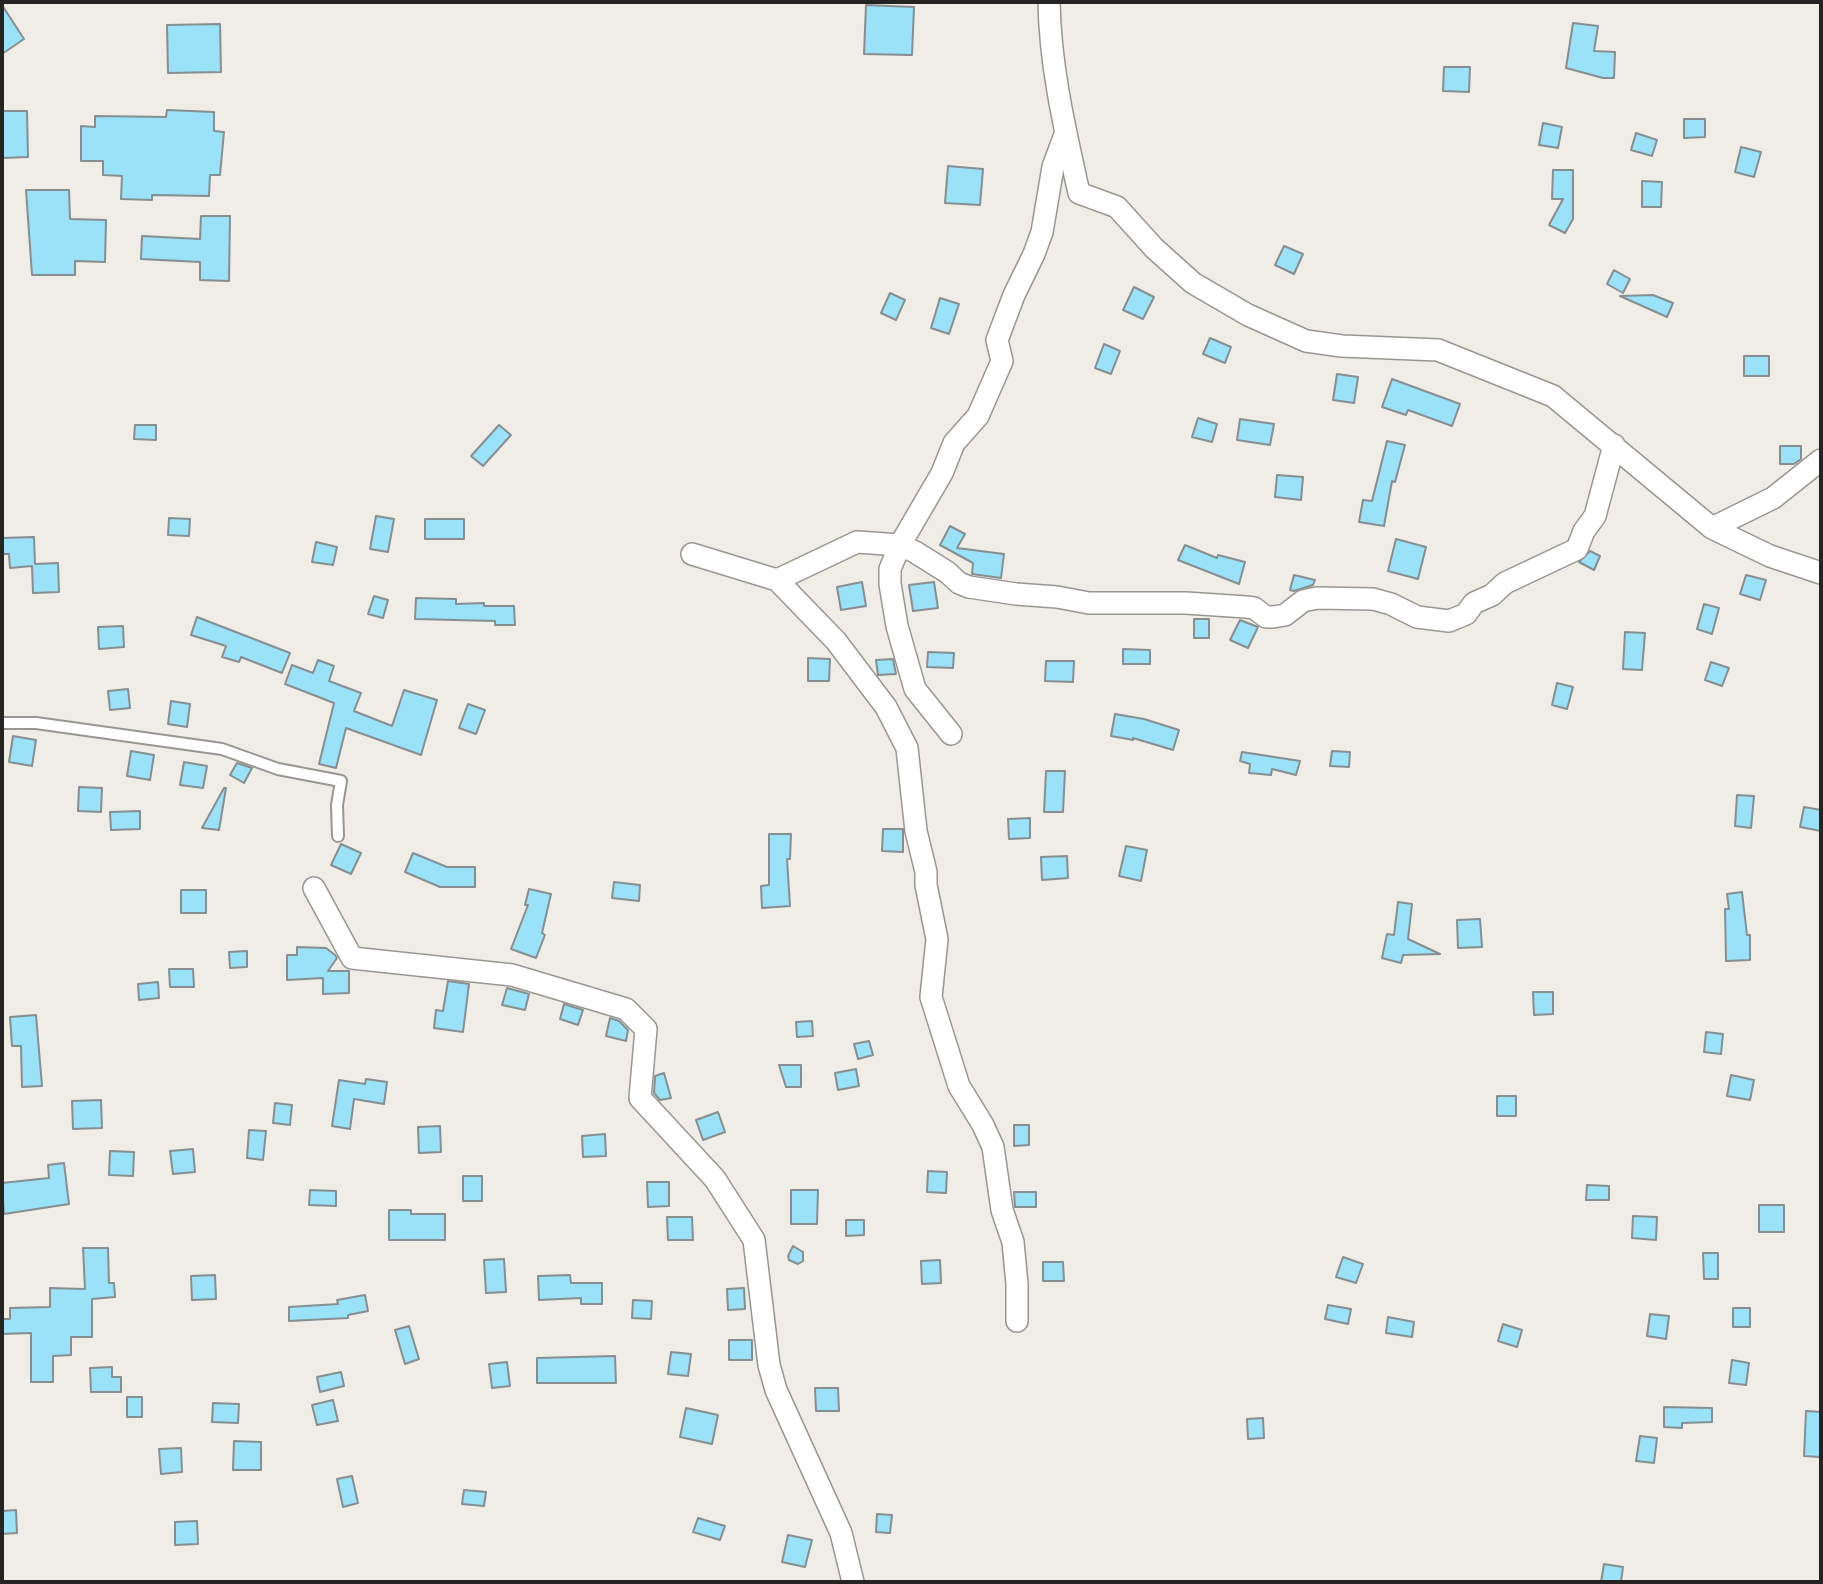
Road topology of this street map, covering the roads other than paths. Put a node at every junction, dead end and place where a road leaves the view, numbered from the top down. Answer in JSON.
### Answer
{"nodes":[{"id":1,"x":1049,"y":2,"type":"edge"},
{"id":2,"x":1066,"y":132,"type":"junction"},
{"id":3,"x":1053,"y":166,"type":"junction"},
{"id":4,"x":1079,"y":193,"type":"junction"},
{"id":5,"x":1614,"y":444,"type":"junction"},
{"id":6,"x":1821,"y":460,"type":"edge"},
{"id":7,"x":1712,"y":527,"type":"junction"},
{"id":8,"x":900,"y":545,"type":"junction"},
{"id":9,"x":692,"y":554,"type":"dead end"},
{"id":10,"x":1821,"y":573,"type":"edge"},
{"id":11,"x":778,"y":580,"type":"junction"},
{"id":12,"x":2,"y":723,"type":"edge"},
{"id":13,"x":951,"y":734,"type":"dead end"},
{"id":14,"x":338,"y":836,"type":"dead end"},
{"id":15,"x":314,"y":888,"type":"dead end"},
{"id":16,"x":1017,"y":1321,"type":"dead end"},
{"id":17,"x":853,"y":1582,"type":"edge"}],
"edges":[{"from":1,"to":2,"type":"street"},
{"from":2,"to":3,"type":"street"},
{"from":2,"to":4,"type":"street"},
{"from":3,"to":4,"type":"street"},
{"from":3,"to":8,"type":"street"},
{"from":4,"to":5,"type":"street"},
{"from":5,"to":7,"type":"street"},
{"from":5,"to":8,"type":"street"},
{"from":6,"to":7,"type":"street"},
{"from":7,"to":10,"type":"street"},
{"from":8,"to":11,"type":"street"},
{"from":8,"to":13,"type":"street"},
{"from":9,"to":11,"type":"street"},
{"from":11,"to":16,"type":"street"},
{"from":12,"to":14,"type":"lane"},
{"from":15,"to":17,"type":"street"}]}
